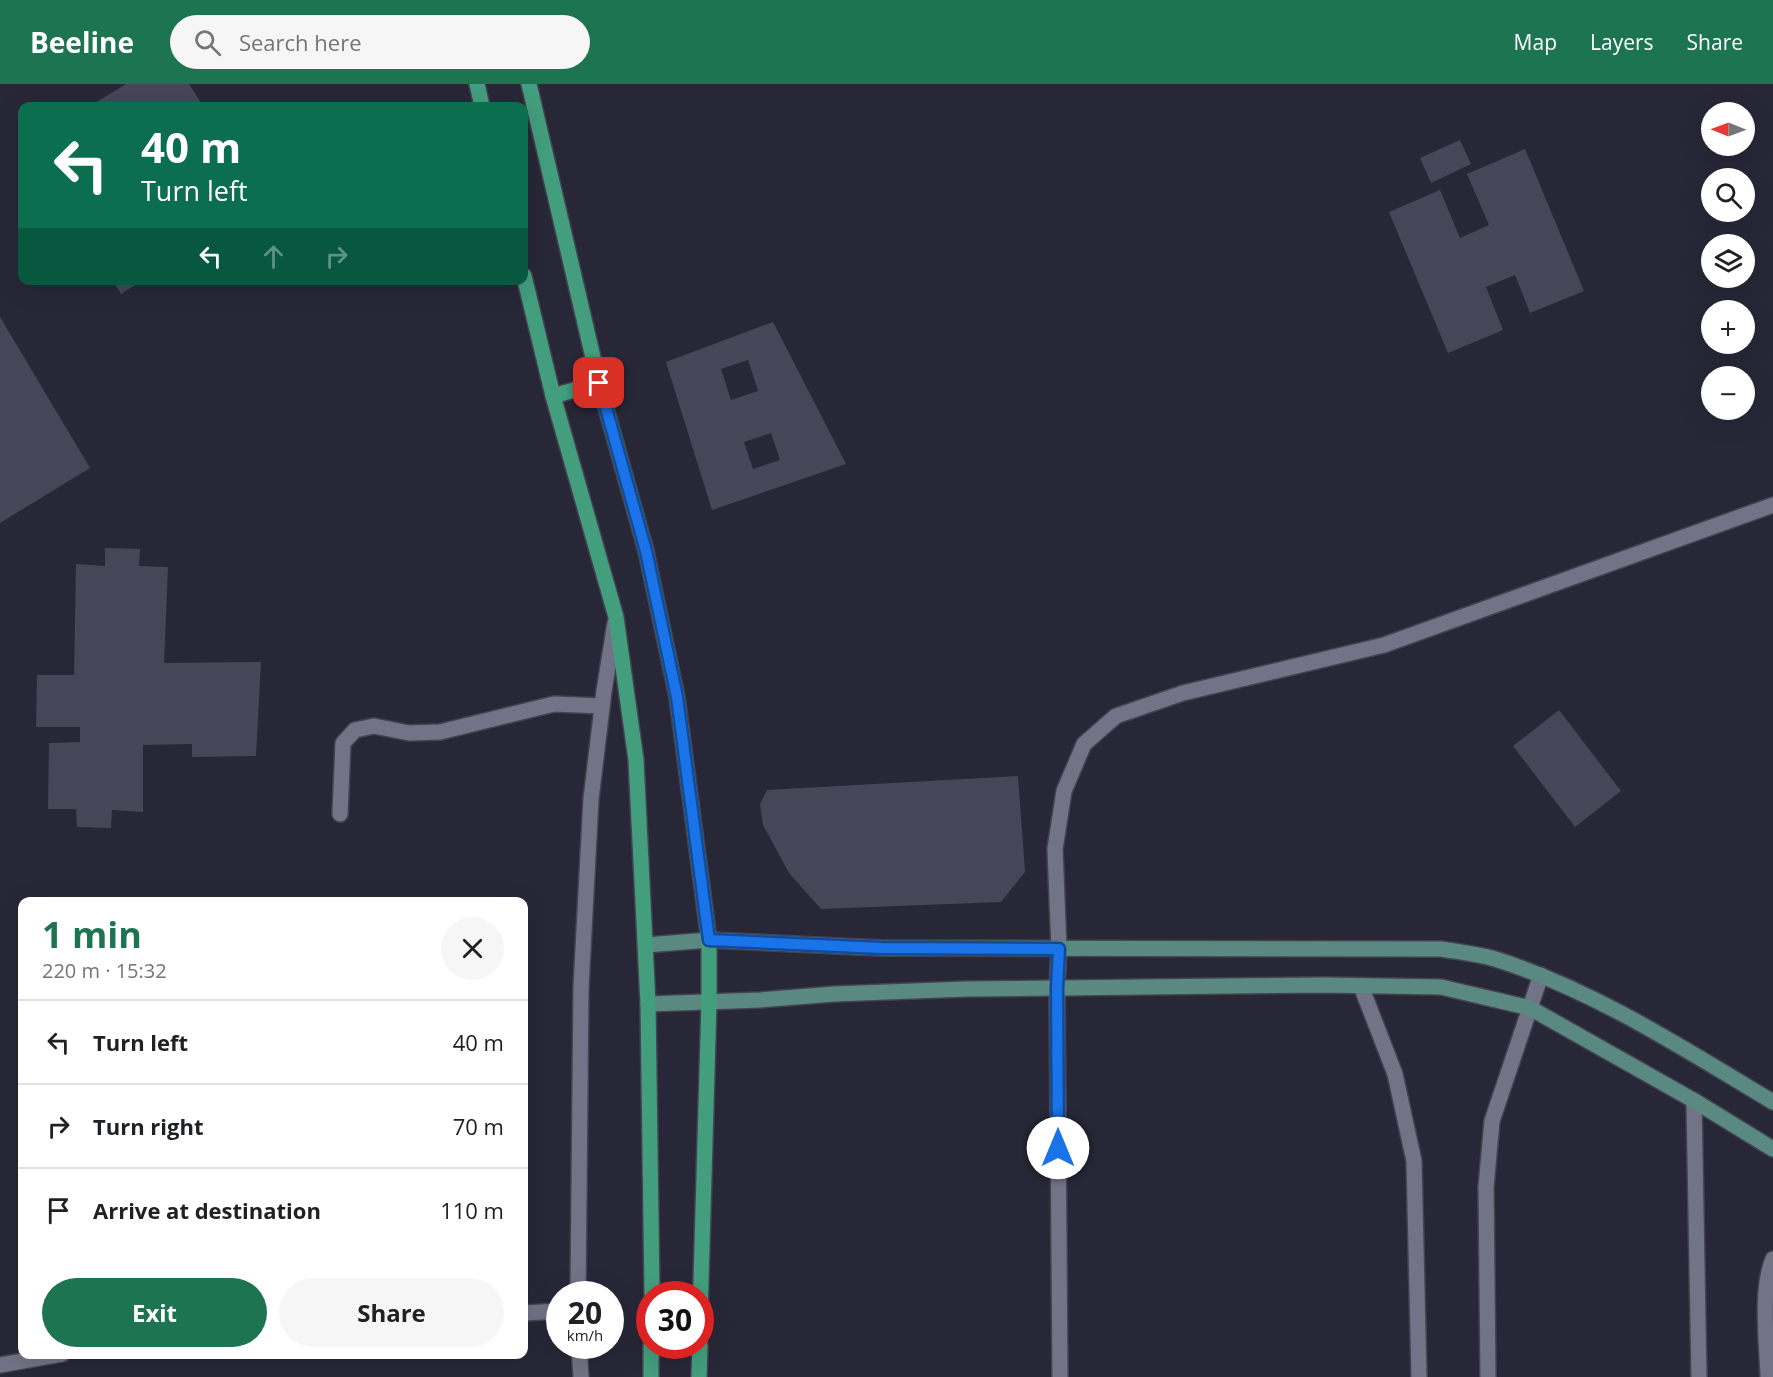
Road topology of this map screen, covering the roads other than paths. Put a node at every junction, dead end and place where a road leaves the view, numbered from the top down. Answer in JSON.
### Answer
{"nodes":[{"id":1,"x":477,"y":84,"type":"edge"},
{"id":2,"x":528,"y":84,"type":"edge"},
{"id":3,"x":481,"y":102,"type":"edge"},
{"id":4,"x":526,"y":285,"type":"edge"},
{"id":5,"x":599,"y":383,"type":"junction"},
{"id":6,"x":553,"y":396,"type":"junction"},
{"id":7,"x":1773,"y":505,"type":"edge"},
{"id":8,"x":616,"y":617,"type":"junction"},
{"id":9,"x":602,"y":706,"type":"junction"},
{"id":10,"x":340,"y":814,"type":"dead end"},
{"id":11,"x":709,"y":940,"type":"junction"},
{"id":12,"x":646,"y":945,"type":"junction"},
{"id":13,"x":1059,"y":949,"type":"junction"},
{"id":14,"x":1541,"y":975,"type":"junction"},
{"id":15,"x":1361,"y":986,"type":"junction"},
{"id":16,"x":1057,"y":988,"type":"junction"},
{"id":17,"x":709,"y":1002,"type":"junction"},
{"id":18,"x":648,"y":1004,"type":"junction"},
{"id":19,"x":1530,"y":1008,"type":"junction"},
{"id":20,"x":1694,"y":1101,"type":"junction"},
{"id":21,"x":1773,"y":1102,"type":"edge"},
{"id":22,"x":1773,"y":1149,"type":"edge"},
{"id":23,"x":1773,"y":1260,"type":"edge"},
{"id":24,"x":578,"y":1281,"type":"edge"},
{"id":25,"x":652,"y":1281,"type":"edge"},
{"id":26,"x":701,"y":1281,"type":"edge"},
{"id":27,"x":546,"y":1312,"type":"edge"},
{"id":28,"x":528,"y":1314,"type":"edge"},
{"id":29,"x":34,"y":1359,"type":"edge"},
{"id":30,"x":580,"y":1359,"type":"edge"},
{"id":31,"x":651,"y":1359,"type":"edge"},
{"id":32,"x":700,"y":1359,"type":"edge"},
{"id":33,"x":0,"y":1365,"type":"edge"},
{"id":34,"x":581,"y":1377,"type":"edge"},
{"id":35,"x":651,"y":1377,"type":"edge"},
{"id":36,"x":699,"y":1377,"type":"edge"},
{"id":37,"x":1060,"y":1377,"type":"edge"},
{"id":38,"x":1419,"y":1377,"type":"edge"},
{"id":39,"x":1488,"y":1377,"type":"edge"},
{"id":40,"x":1700,"y":1377,"type":"edge"},
{"id":41,"x":1768,"y":1377,"type":"edge"}],
"edges":[{"from":1,"to":3,"type":"main road"},
{"from":2,"to":5,"type":"main road"},
{"from":4,"to":6,"type":"main road"},
{"from":5,"to":6,"type":"main road"},
{"from":5,"to":11,"type":"main road"},
{"from":6,"to":8,"type":"main road"},
{"from":7,"to":13,"type":"street"},
{"from":8,"to":9,"type":"street"},
{"from":8,"to":12,"type":"main road"},
{"from":9,"to":10,"type":"street"},
{"from":9,"to":24,"type":"street"},
{"from":11,"to":12,"type":"main road"},
{"from":11,"to":13,"type":"main road"},
{"from":11,"to":17,"type":"main road"},
{"from":12,"to":18,"type":"main road"},
{"from":13,"to":14,"type":"main road"},
{"from":13,"to":16,"type":"street"},
{"from":14,"to":19,"type":"street"},
{"from":14,"to":21,"type":"main road"},
{"from":15,"to":16,"type":"main road"},
{"from":15,"to":19,"type":"main road"},
{"from":15,"to":38,"type":"street"},
{"from":16,"to":17,"type":"main road"},
{"from":16,"to":37,"type":"street"},
{"from":17,"to":18,"type":"main road"},
{"from":17,"to":26,"type":"main road"},
{"from":18,"to":25,"type":"main road"},
{"from":19,"to":20,"type":"main road"},
{"from":19,"to":39,"type":"street"},
{"from":20,"to":22,"type":"main road"},
{"from":20,"to":40,"type":"street"},
{"from":23,"to":41,"type":"street"},
{"from":27,"to":28,"type":"street"},
{"from":29,"to":33,"type":"street"},
{"from":30,"to":34,"type":"street"},
{"from":31,"to":35,"type":"main road"},
{"from":32,"to":36,"type":"main road"}]}
